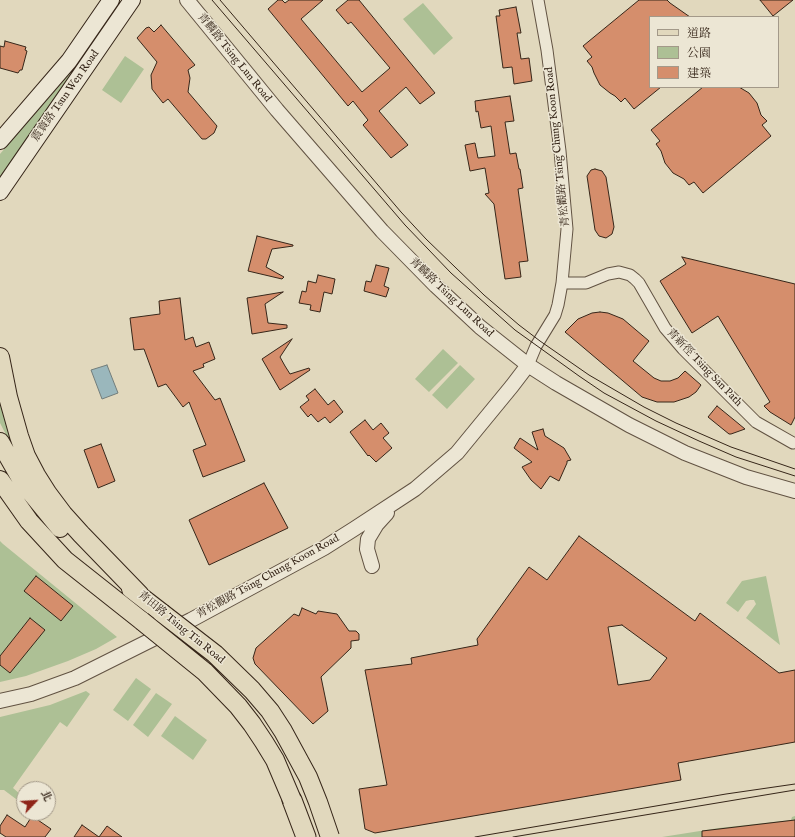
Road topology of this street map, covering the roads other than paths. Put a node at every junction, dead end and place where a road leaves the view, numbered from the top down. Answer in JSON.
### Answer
{"nodes":[{"id":1,"x":111,"y":0,"type":"edge"},
{"id":2,"x":132,"y":0,"type":"edge"},
{"id":3,"x":187,"y":0,"type":"edge"},
{"id":4,"x":538,"y":0,"type":"edge"},
{"id":5,"x":0,"y":141,"type":"edge"},
{"id":6,"x":0,"y":192,"type":"edge"},
{"id":7,"x":562,"y":283,"type":"junction"},
{"id":8,"x":0,"y":358,"type":"edge"},
{"id":9,"x":528,"y":365,"type":"junction"},
{"id":10,"x":0,"y":442,"type":"edge"},
{"id":11,"x":793,"y":443,"type":"dead end"},
{"id":12,"x":0,"y":480,"type":"edge"},
{"id":13,"x":795,"y":491,"type":"edge"},
{"id":14,"x":400,"y":499,"type":"junction"},
{"id":15,"x":0,"y":501,"type":"edge"},
{"id":16,"x":65,"y":560,"type":"junction"},
{"id":17,"x":372,"y":566,"type":"dead end"},
{"id":18,"x":140,"y":595,"type":"junction"},
{"id":19,"x":0,"y":701,"type":"edge"},
{"id":20,"x":292,"y":800,"type":"junction"},
{"id":21,"x":300,"y":837,"type":"edge"},
{"id":22,"x":306,"y":837,"type":"edge"},
{"id":23,"x":330,"y":837,"type":"edge"}],
"edges":[{"from":1,"to":5,"type":"main road","name":"震寰路 Tsun Wen Road"},
{"from":2,"to":6,"type":"main road","name":"震寰路 Tsun Wen Road"},
{"from":3,"to":9,"type":"street","name":"青麟路 Tsing Lun Road"},
{"from":4,"to":7,"type":"street","name":"青松觀路 Tsing Chung Koon Road"},
{"from":7,"to":9,"type":"street","name":"青松觀路 Tsing Chung Koon Road"},
{"from":7,"to":11,"type":"street","name":"青新徑 Tsing San Path"},
{"from":8,"to":18,"type":"main road"},
{"from":9,"to":13,"type":"street","name":"青麟路 Tsing Lun Road"},
{"from":9,"to":14,"type":"street","name":"青松觀路 Tsing Chung Koon Road"},
{"from":10,"to":18,"type":"main road","name":"青田路 Tsing Tin Road"},
{"from":12,"to":16,"type":"main road","name":"青田路 Tsing Tin Road"},
{"from":14,"to":17,"type":"street","name":"青松觀路 Tsing Chung Koon Road"},
{"from":14,"to":19,"type":"street","name":"青松觀路 Tsing Chung Koon Road"},
{"from":15,"to":16,"type":"main road"},
{"from":16,"to":20,"type":"main road","name":"青田路 Tsing Tin Road","bridge":true},
{"from":18,"to":23,"type":"main road","name":"青田路 Tsing Tin Road","bridge":true},
{"from":20,"to":21,"type":"highway"},
{"from":20,"to":22,"type":"highway"}]}
